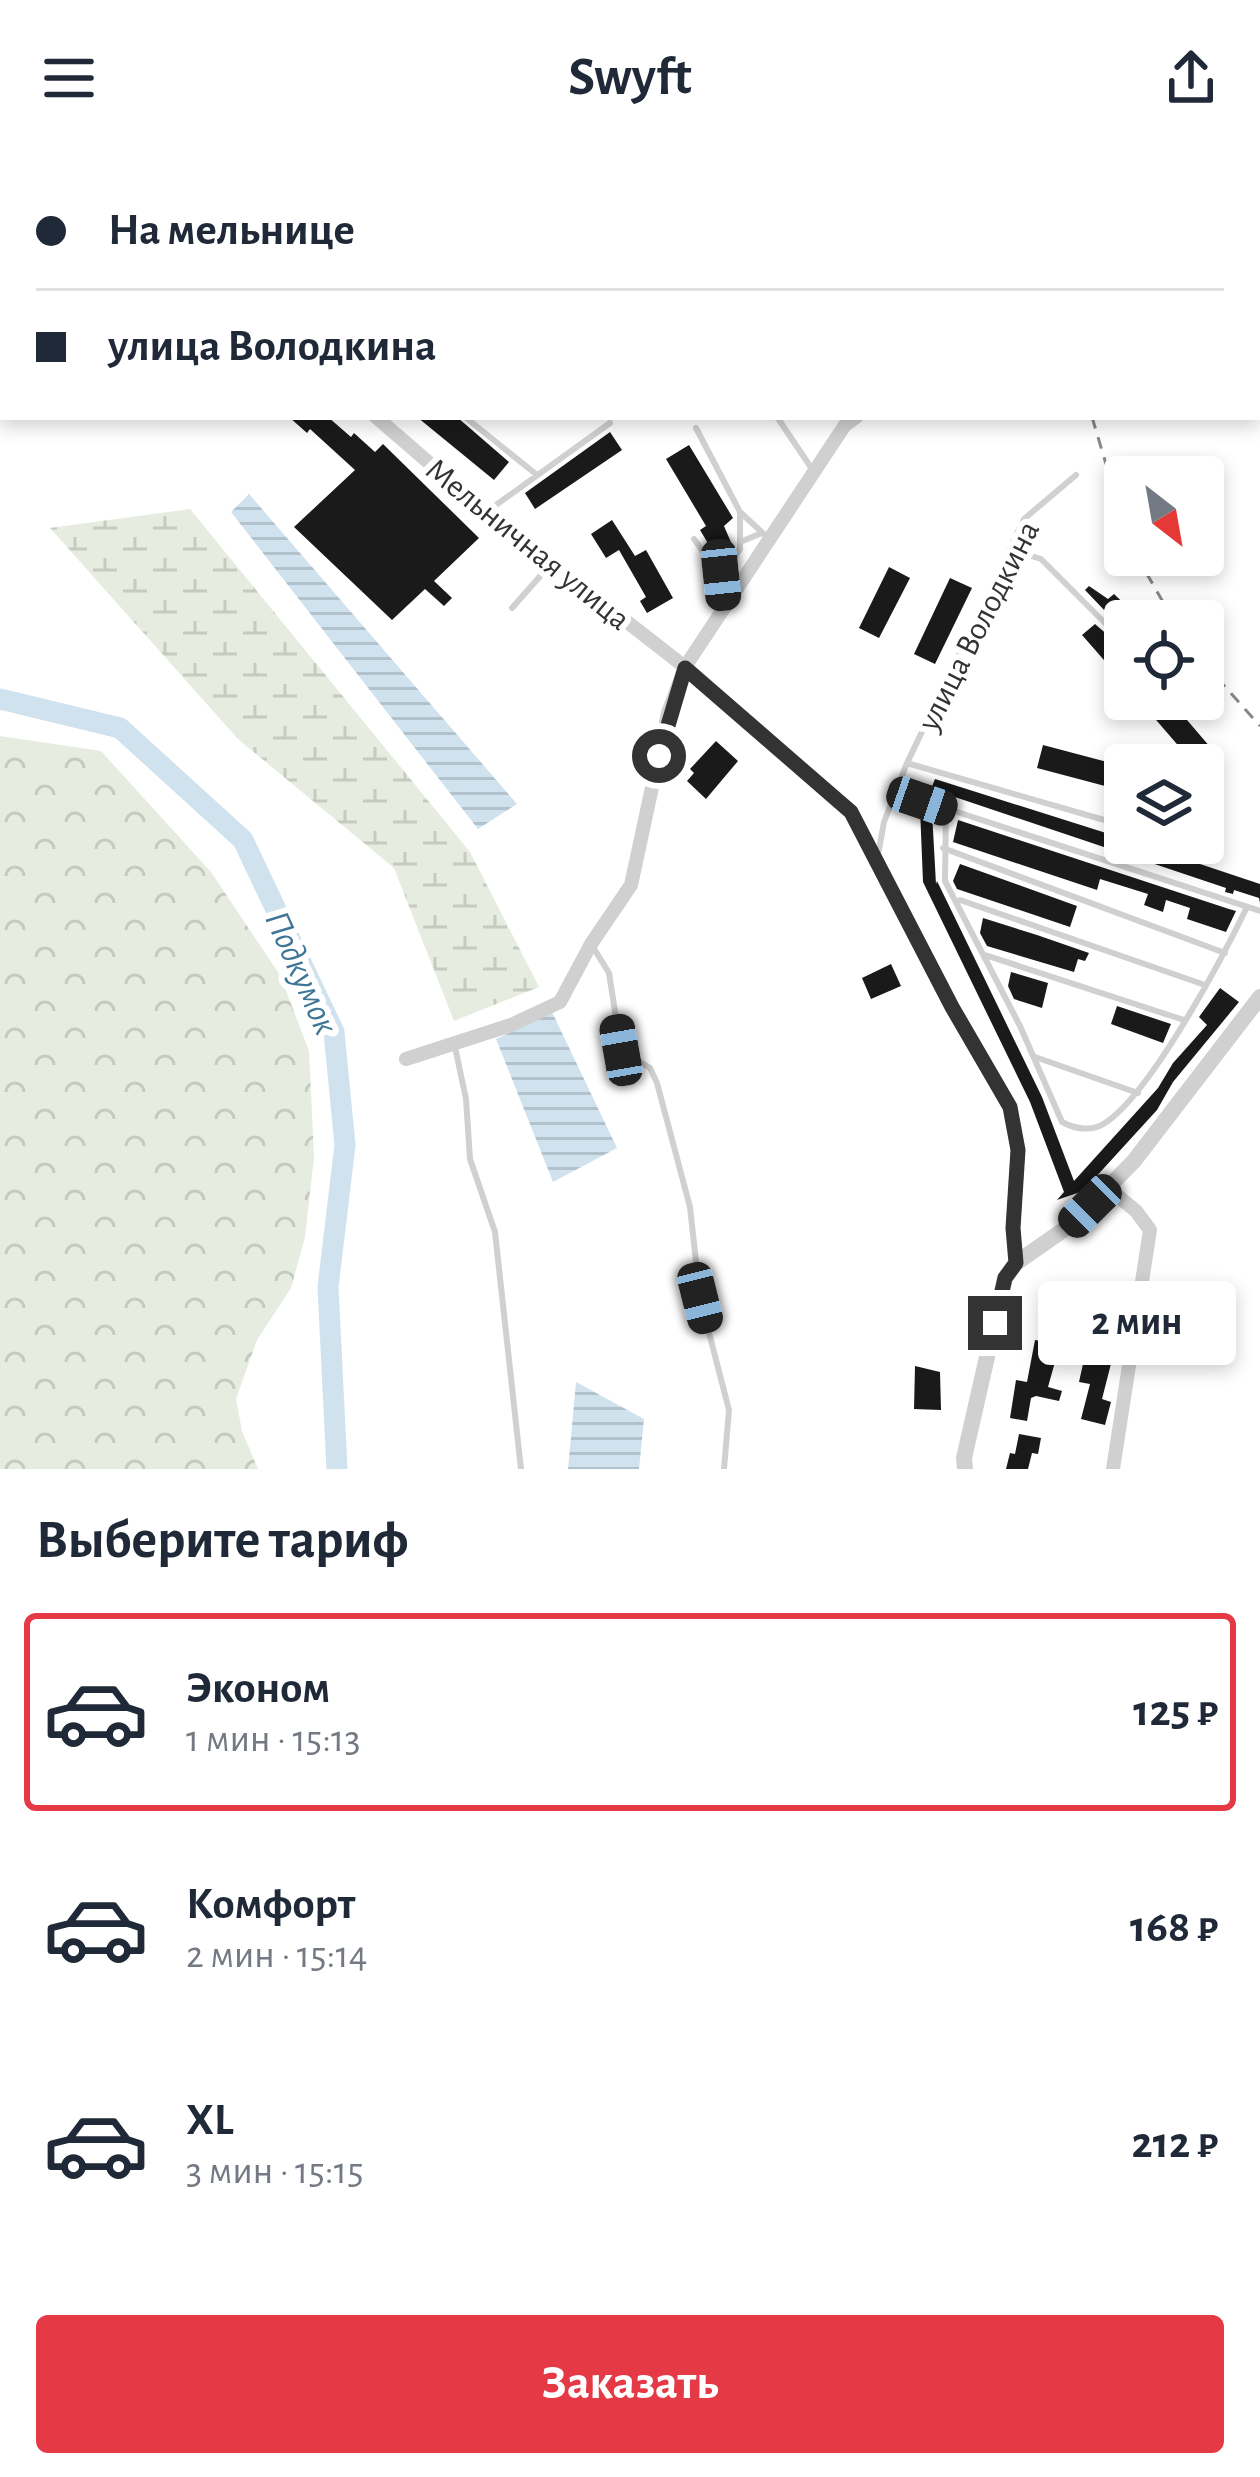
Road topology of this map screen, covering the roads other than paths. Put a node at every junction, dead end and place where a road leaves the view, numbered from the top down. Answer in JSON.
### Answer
{"nodes":[{"id":1,"x":986,"y":156,"type":"edge"},
{"id":2,"x":1024,"y":156,"type":"edge"},
{"id":3,"x":384,"y":420,"type":"edge"},
{"id":4,"x":469,"y":420,"type":"edge"},
{"id":5,"x":779,"y":420,"type":"edge"},
{"id":6,"x":852,"y":420,"type":"edge"},
{"id":7,"x":610,"y":423,"type":"dead end"},
{"id":8,"x":696,"y":428,"type":"dead end"},
{"id":9,"x":814,"y":472,"type":"junction"},
{"id":10,"x":1076,"y":475,"type":"dead end"},
{"id":11,"x":537,"y":476,"type":"junction"},
{"id":12,"x":486,"y":512,"type":"junction"},
{"id":13,"x":740,"y":512,"type":"junction"},
{"id":14,"x":765,"y":536,"type":"junction"},
{"id":15,"x":694,"y":539,"type":"dead end"},
{"id":16,"x":740,"y":542,"type":"junction"},
{"id":17,"x":1009,"y":549,"type":"junction"},
{"id":18,"x":552,"y":562,"type":"junction"},
{"id":19,"x":721,"y":575,"type":"junction"},
{"id":20,"x":724,"y":606,"type":"junction"},
{"id":21,"x":512,"y":608,"type":"dead end"},
{"id":22,"x":1104,"y":622,"type":"edge"},
{"id":23,"x":685,"y":668,"type":"junction"},
{"id":24,"x":907,"y":763,"type":"junction"},
{"id":25,"x":897,"y":793,"type":"junction"},
{"id":26,"x":946,"y":809,"type":"junction"},
{"id":27,"x":1104,"y":820,"type":"edge"},
{"id":28,"x":943,"y":848,"type":"junction"},
{"id":29,"x":878,"y":858,"type":"junction"},
{"id":30,"x":958,"y":899,"type":"junction"},
{"id":31,"x":1247,"y":907,"type":"junction"},
{"id":32,"x":1260,"y":911,"type":"edge"},
{"id":33,"x":591,"y":944,"type":"junction"},
{"id":34,"x":1226,"y":953,"type":"junction"},
{"id":35,"x":985,"y":955,"type":"junction"},
{"id":36,"x":1205,"y":985,"type":"junction"},
{"id":37,"x":1260,"y":997,"type":"edge"},
{"id":38,"x":1184,"y":1020,"type":"junction"},
{"id":39,"x":454,"y":1043,"type":"junction"},
{"id":40,"x":1035,"y":1057,"type":"dead end"},
{"id":41,"x":406,"y":1059,"type":"dead end"},
{"id":42,"x":1138,"y":1093,"type":"junction"},
{"id":43,"x":1108,"y":1188,"type":"junction"},
{"id":44,"x":1016,"y":1263,"type":"junction"},
{"id":45,"x":521,"y":1469,"type":"edge"},
{"id":46,"x":724,"y":1469,"type":"edge"},
{"id":47,"x":964,"y":1469,"type":"edge"},
{"id":48,"x":1114,"y":1469,"type":"edge"}],
"edges":[{"from":1,"to":2,"type":"street"},
{"from":3,"to":12,"type":"street","name":"Мельничная улица"},
{"from":4,"to":11,"type":"lane"},
{"from":5,"to":9,"type":"lane"},
{"from":6,"to":9,"type":"street"},
{"from":7,"to":11,"type":"lane"},
{"from":8,"to":13,"type":"lane"},
{"from":9,"to":14,"type":"street"},
{"from":10,"to":17,"type":"lane","name":"улица Володкина"},
{"from":11,"to":12,"type":"lane"},
{"from":12,"to":18,"type":"street","name":"Мельничная улица"},
{"from":13,"to":14,"type":"lane"},
{"from":13,"to":16,"type":"lane"},
{"from":14,"to":16,"type":"lane"},
{"from":14,"to":20,"type":"street"},
{"from":15,"to":19,"type":"lane"},
{"from":16,"to":19,"type":"lane"},
{"from":17,"to":22,"type":"lane"},
{"from":17,"to":24,"type":"lane","name":"улица Володкина"},
{"from":18,"to":21,"type":"lane"},
{"from":18,"to":23,"type":"street","name":"Мельничная улица"},
{"from":19,"to":20,"type":"lane"},
{"from":20,"to":23,"type":"street"},
{"from":23,"to":29,"type":"street","name":"Мельничная улица"},
{"from":23,"to":33,"type":"street"},
{"from":24,"to":25,"type":"lane","name":"улица Володкина"},
{"from":24,"to":27,"type":"lane"},
{"from":25,"to":26,"type":"lane"},
{"from":25,"to":29,"type":"lane","name":"улица Володкина"},
{"from":26,"to":28,"type":"lane"},
{"from":26,"to":31,"type":"lane"},
{"from":28,"to":30,"type":"lane"},
{"from":28,"to":34,"type":"lane"},
{"from":29,"to":44,"type":"street","name":"Мельничная улица"},
{"from":30,"to":35,"type":"lane"},
{"from":30,"to":36,"type":"lane"},
{"from":31,"to":32,"type":"lane"},
{"from":31,"to":34,"type":"lane"},
{"from":33,"to":39,"type":"street"},
{"from":33,"to":46,"type":"lane"},
{"from":34,"to":36,"type":"lane"},
{"from":35,"to":38,"type":"lane"},
{"from":35,"to":42,"type":"lane"},
{"from":36,"to":38,"type":"lane"},
{"from":37,"to":43,"type":"street"},
{"from":38,"to":42,"type":"lane"},
{"from":39,"to":41,"type":"street"},
{"from":39,"to":45,"type":"lane"},
{"from":40,"to":42,"type":"lane"},
{"from":43,"to":44,"type":"street"},
{"from":43,"to":48,"type":"street"},
{"from":44,"to":47,"type":"street"}]}
